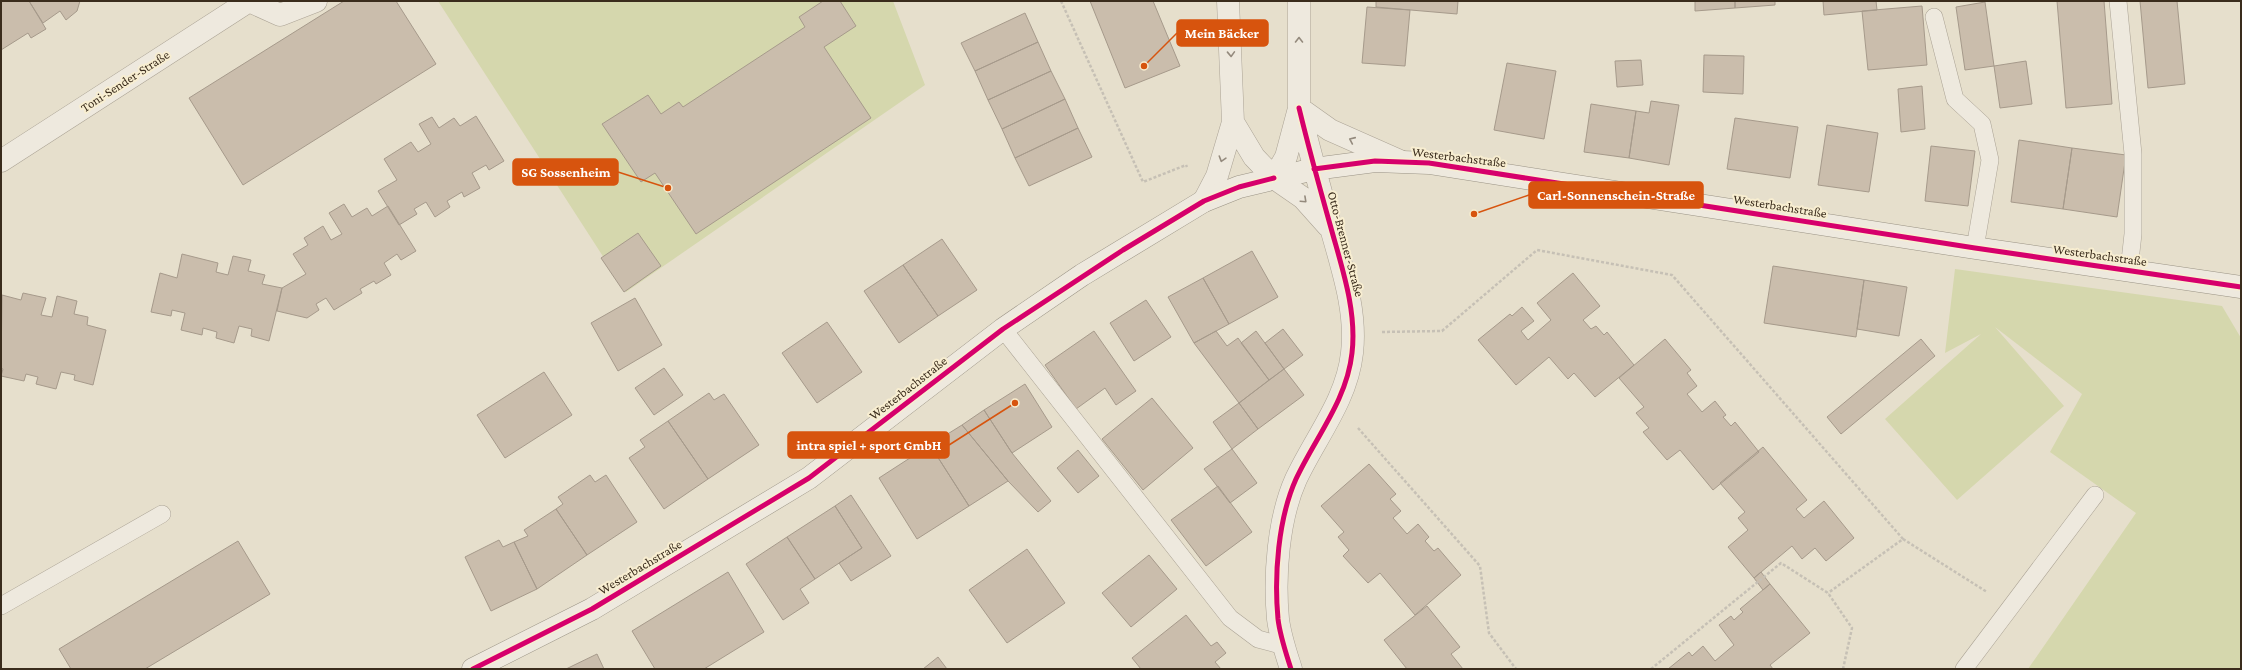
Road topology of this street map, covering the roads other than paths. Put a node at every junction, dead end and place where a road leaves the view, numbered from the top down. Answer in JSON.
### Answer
{"nodes":[{"id":1,"x":249,"y":1,"type":"edge"},
{"id":2,"x":316,"y":1,"type":"edge"},
{"id":3,"x":1228,"y":1,"type":"edge"},
{"id":4,"x":1299,"y":1,"type":"edge"},
{"id":5,"x":2118,"y":1,"type":"edge"},
{"id":6,"x":1934,"y":17,"type":"dead end"},
{"id":7,"x":1299,"y":108,"type":"junction"},
{"id":8,"x":1233,"y":122,"type":"junction"},
{"id":9,"x":1,"y":161,"type":"edge"},
{"id":10,"x":1400,"y":161,"type":"junction"},
{"id":11,"x":1314,"y":169,"type":"junction"},
{"id":12,"x":1274,"y":178,"type":"junction"},
{"id":13,"x":1204,"y":201,"type":"junction"},
{"id":14,"x":1330,"y":228,"type":"junction"},
{"id":15,"x":1975,"y":248,"type":"junction"},
{"id":16,"x":2129,"y":270,"type":"junction"},
{"id":17,"x":2241,"y":287,"type":"edge"},
{"id":18,"x":1003,"y":329,"type":"junction"},
{"id":19,"x":2095,"y":495,"type":"dead end"},
{"id":20,"x":162,"y":514,"type":"dead end"},
{"id":21,"x":1,"y":606,"type":"edge"},
{"id":22,"x":1284,"y":646,"type":"junction"},
{"id":23,"x":473,"y":669,"type":"edge"},
{"id":24,"x":1291,"y":669,"type":"edge"},
{"id":25,"x":1964,"y":669,"type":"edge"}],
"edges":[{"from":1,"to":2,"type":"main road","name":"Toni-Sender-Straße"},
{"from":1,"to":9,"type":"main road","name":"Toni-Sender-Straße"},
{"from":3,"to":8,"type":"main road","one_way":true},
{"from":7,"to":4,"type":"main road","one_way":true},
{"from":5,"to":16,"type":"lane"},
{"from":6,"to":15,"type":"lane"},
{"from":10,"to":7,"type":"main road","one_way":true},
{"from":7,"to":11,"type":"main road","name":"Otto-Brenner-Straße"},
{"from":7,"to":12,"type":"main road"},
{"from":8,"to":12,"type":"main road","name":"Otto-Brenner-Straße"},
{"from":8,"to":13,"type":"main road","one_way":true},
{"from":10,"to":11,"type":"main road","name":"Westerbachstraße"},
{"from":10,"to":15,"type":"main road","name":"Westerbachstraße"},
{"from":11,"to":12,"type":"main road","name":"Westerbachstraße"},
{"from":11,"to":14,"type":"main road","name":"Otto-Brenner-Straße"},
{"from":12,"to":13,"type":"main road","name":"Westerbachstraße"},
{"from":12,"to":14,"type":"main road","name":"Otto-Brenner-Straße","one_way":true},
{"from":13,"to":18,"type":"main road","name":"Westerbachstraße"},
{"from":14,"to":22,"type":"main road","name":"Otto-Brenner-Straße"},
{"from":15,"to":16,"type":"main road","name":"Westerbachstraße"},
{"from":16,"to":17,"type":"main road","name":"Westerbachstraße"},
{"from":18,"to":22,"type":"lane"},
{"from":18,"to":23,"type":"main road","name":"Westerbachstraße"},
{"from":19,"to":25,"type":"lane"},
{"from":20,"to":21,"type":"lane"},
{"from":22,"to":24,"type":"main road","name":"Otto-Brenner-Straße"}]}
